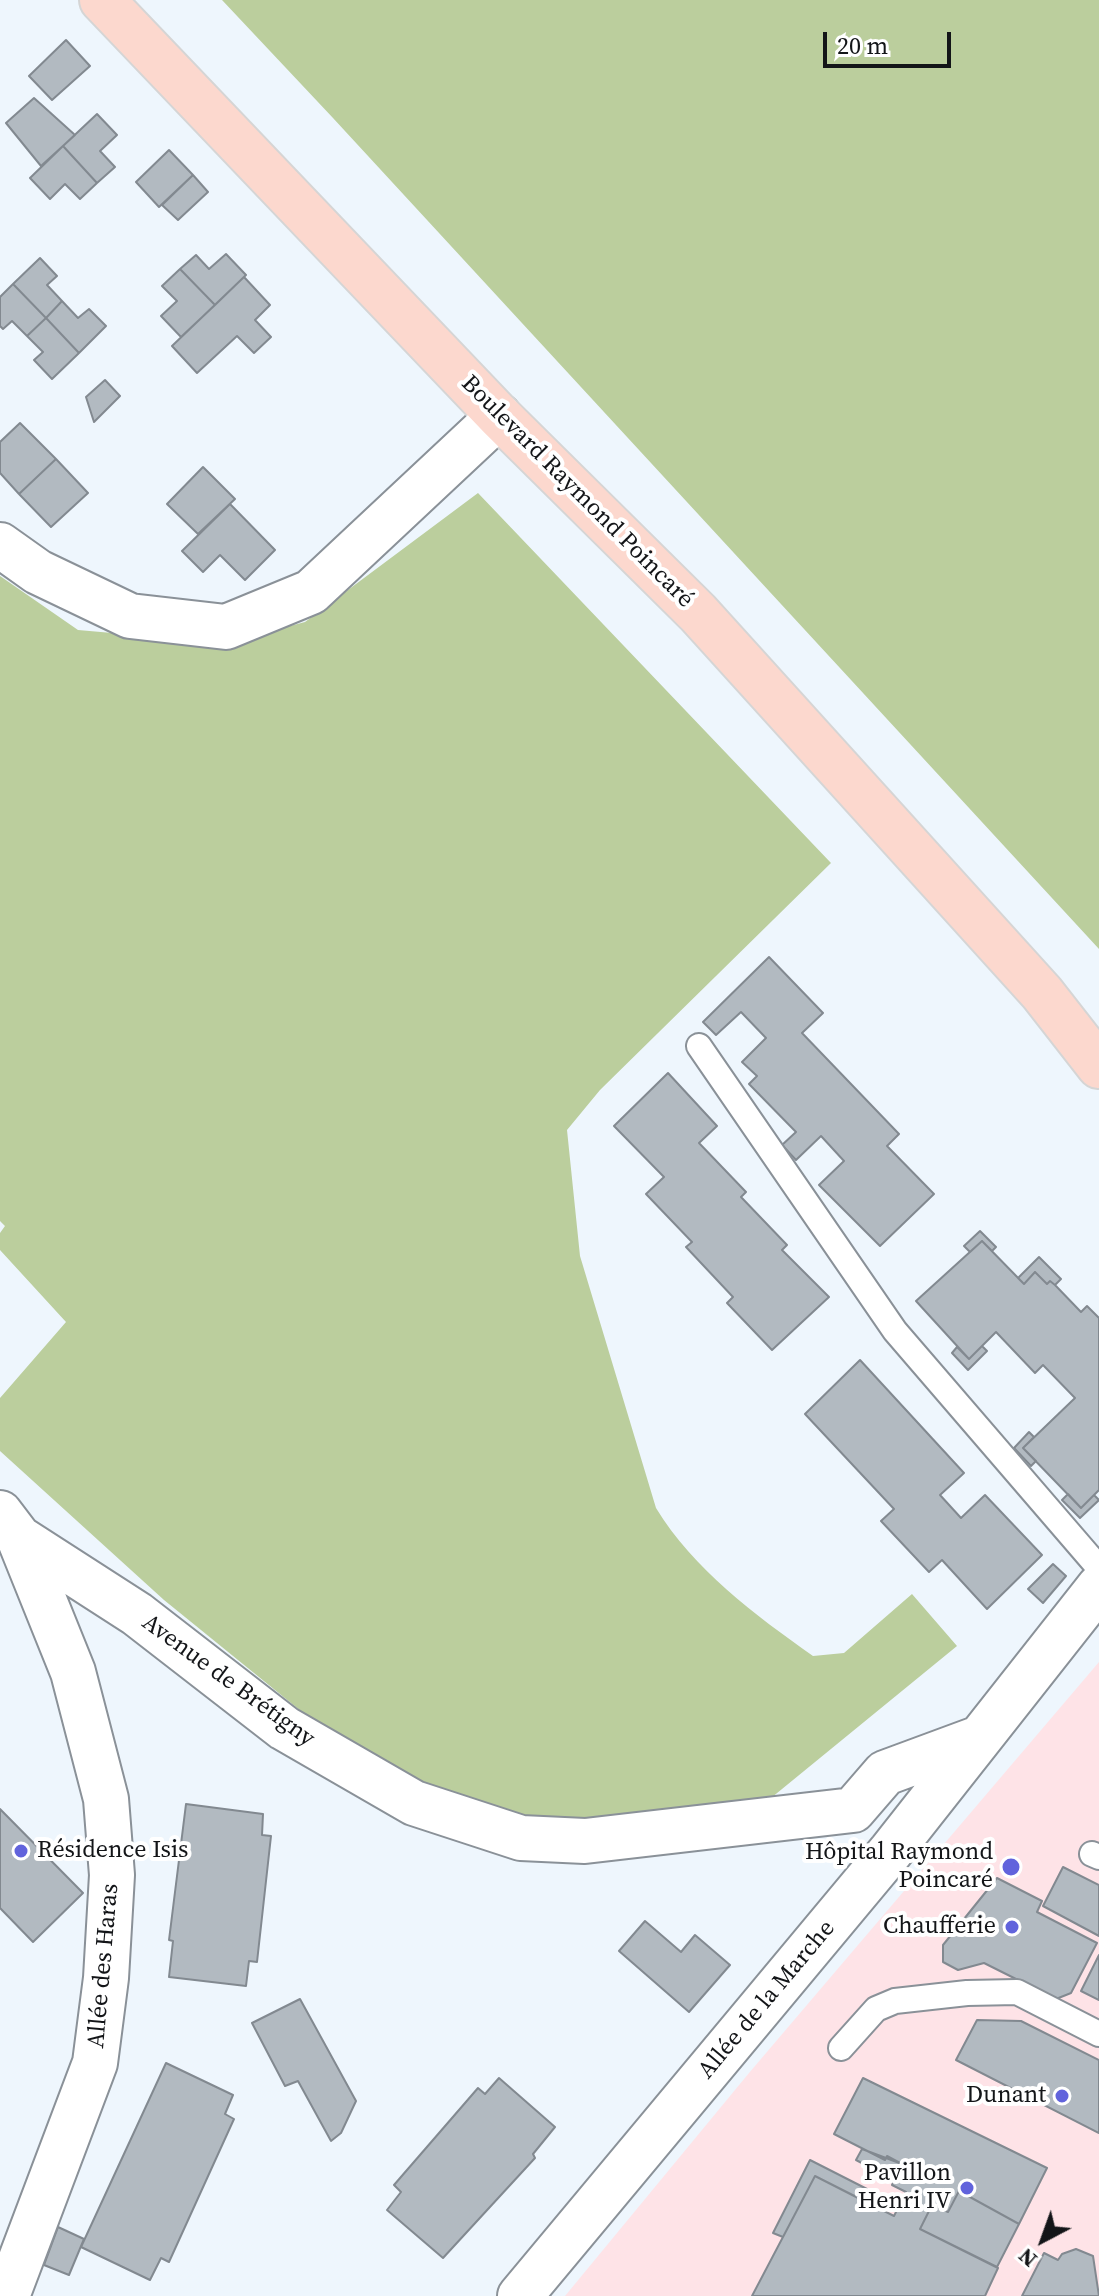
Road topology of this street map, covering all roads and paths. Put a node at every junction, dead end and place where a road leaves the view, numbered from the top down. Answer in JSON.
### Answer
{"nodes":[{"id":1,"x":102,"y":0,"type":"edge"},
{"id":2,"x":499,"y":416,"type":"junction"},
{"id":3,"x":0,"y":545,"type":"edge"},
{"id":4,"x":1042,"y":993,"type":"junction"},
{"id":5,"x":1099,"y":1045,"type":"edge"},
{"id":6,"x":699,"y":1046,"type":"dead end"},
{"id":7,"x":1099,"y":1066,"type":"edge"},
{"id":8,"x":9,"y":1526,"type":"edge"},
{"id":9,"x":1099,"y":1568,"type":"edge"},
{"id":10,"x":1099,"y":1587,"type":"edge"},
{"id":11,"x":977,"y":1739,"type":"junction"},
{"id":12,"x":853,"y":1810,"type":"junction"},
{"id":13,"x":891,"y":1851,"type":"junction"},
{"id":14,"x":1099,"y":2034,"type":"edge"},
{"id":15,"x":841,"y":2048,"type":"dead end"},
{"id":16,"x":7,"y":2296,"type":"edge"},
{"id":17,"x":520,"y":2296,"type":"edge"}],
"edges":[{"from":1,"to":2,"type":"main road","name":"Boulevard Raymond Poincaré"},
{"from":2,"to":3,"type":"street"},
{"from":2,"to":4,"type":"main road","name":"Boulevard Raymond Poincaré"},
{"from":4,"to":5,"type":"main road","name":"Boulevard Raymond Poincaré"},
{"from":4,"to":7,"type":"main road","name":"Boulevard Raymond Poincaré"},
{"from":6,"to":9,"type":"lane"},
{"from":8,"to":12,"type":"street","name":"Avenue de Brétigny"},
{"from":8,"to":16,"type":"street","name":"Allée des Haras"},
{"from":10,"to":11,"type":"street","name":"Allée de la Marche"},
{"from":11,"to":12,"type":"street"},
{"from":11,"to":13,"type":"street","name":"Allée de la Marche"},
{"from":12,"to":13,"type":"street"},
{"from":13,"to":17,"type":"street","name":"Allée de la Marche"},
{"from":14,"to":15,"type":"lane"}]}
